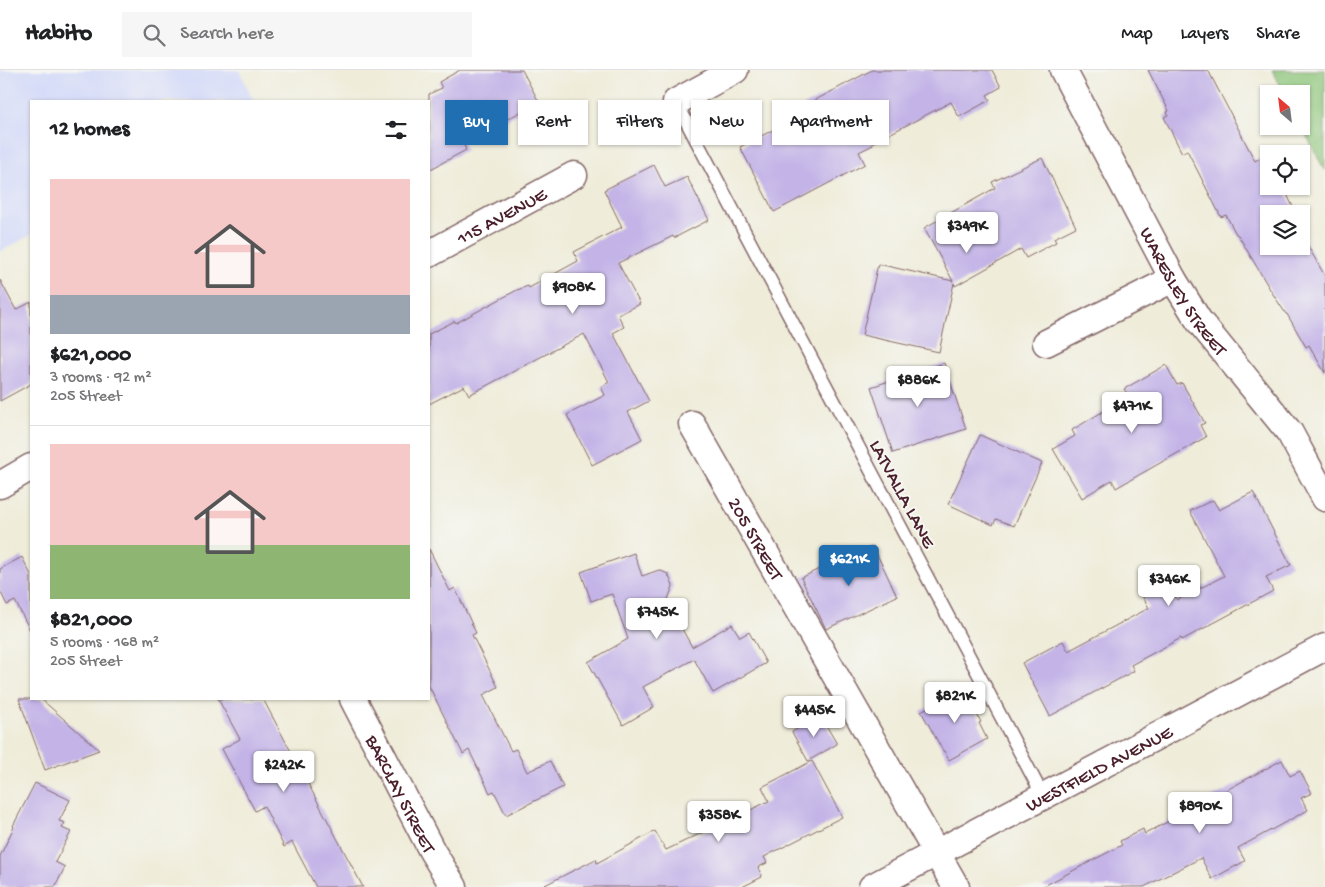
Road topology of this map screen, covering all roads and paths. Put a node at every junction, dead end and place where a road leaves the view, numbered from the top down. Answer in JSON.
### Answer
{"nodes":[{"id":1,"x":735,"y":70,"type":"edge"},
{"id":2,"x":1063,"y":70,"type":"edge"},
{"id":3,"x":680,"y":100,"type":"edge"},
{"id":4,"x":681,"y":111,"type":"edge"},
{"id":5,"x":574,"y":175,"type":"dead end"},
{"id":6,"x":430,"y":253,"type":"edge"},
{"id":7,"x":1173,"y":279,"type":"junction"},
{"id":8,"x":1046,"y":343,"type":"dead end"},
{"id":9,"x":692,"y":424,"type":"dead end"},
{"id":10,"x":30,"y":468,"type":"edge"},
{"id":11,"x":0,"y":485,"type":"edge"},
{"id":12,"x":1325,"y":498,"type":"edge"},
{"id":13,"x":1325,"y":647,"type":"edge"},
{"id":14,"x":354,"y":700,"type":"edge"},
{"id":15,"x":1043,"y":796,"type":"junction"},
{"id":16,"x":937,"y":852,"type":"junction"},
{"id":17,"x":454,"y":887,"type":"edge"},
{"id":18,"x":872,"y":887,"type":"edge"},
{"id":19,"x":956,"y":887,"type":"edge"}],
"edges":[{"from":1,"to":3,"type":"street"},
{"from":2,"to":7,"type":"street","name":"WARESLEY STREET"},
{"from":4,"to":15,"type":"lane","name":"LATVALLA LANE"},
{"from":5,"to":6,"type":"street","name":"115 AVENUE"},
{"from":7,"to":8,"type":"street"},
{"from":7,"to":12,"type":"street","name":"WARESLEY STREET"},
{"from":9,"to":16,"type":"street","name":"205 STREET"},
{"from":10,"to":11,"type":"street"},
{"from":13,"to":15,"type":"street","name":"WESTFIELD AVENUE"},
{"from":14,"to":17,"type":"street","name":"BARCLAY STREET"},
{"from":15,"to":16,"type":"street","name":"WESTFIELD AVENUE"},
{"from":16,"to":18,"type":"street","name":"WESTFIELD AVENUE"},
{"from":16,"to":19,"type":"street","name":"205 STREET"}]}
